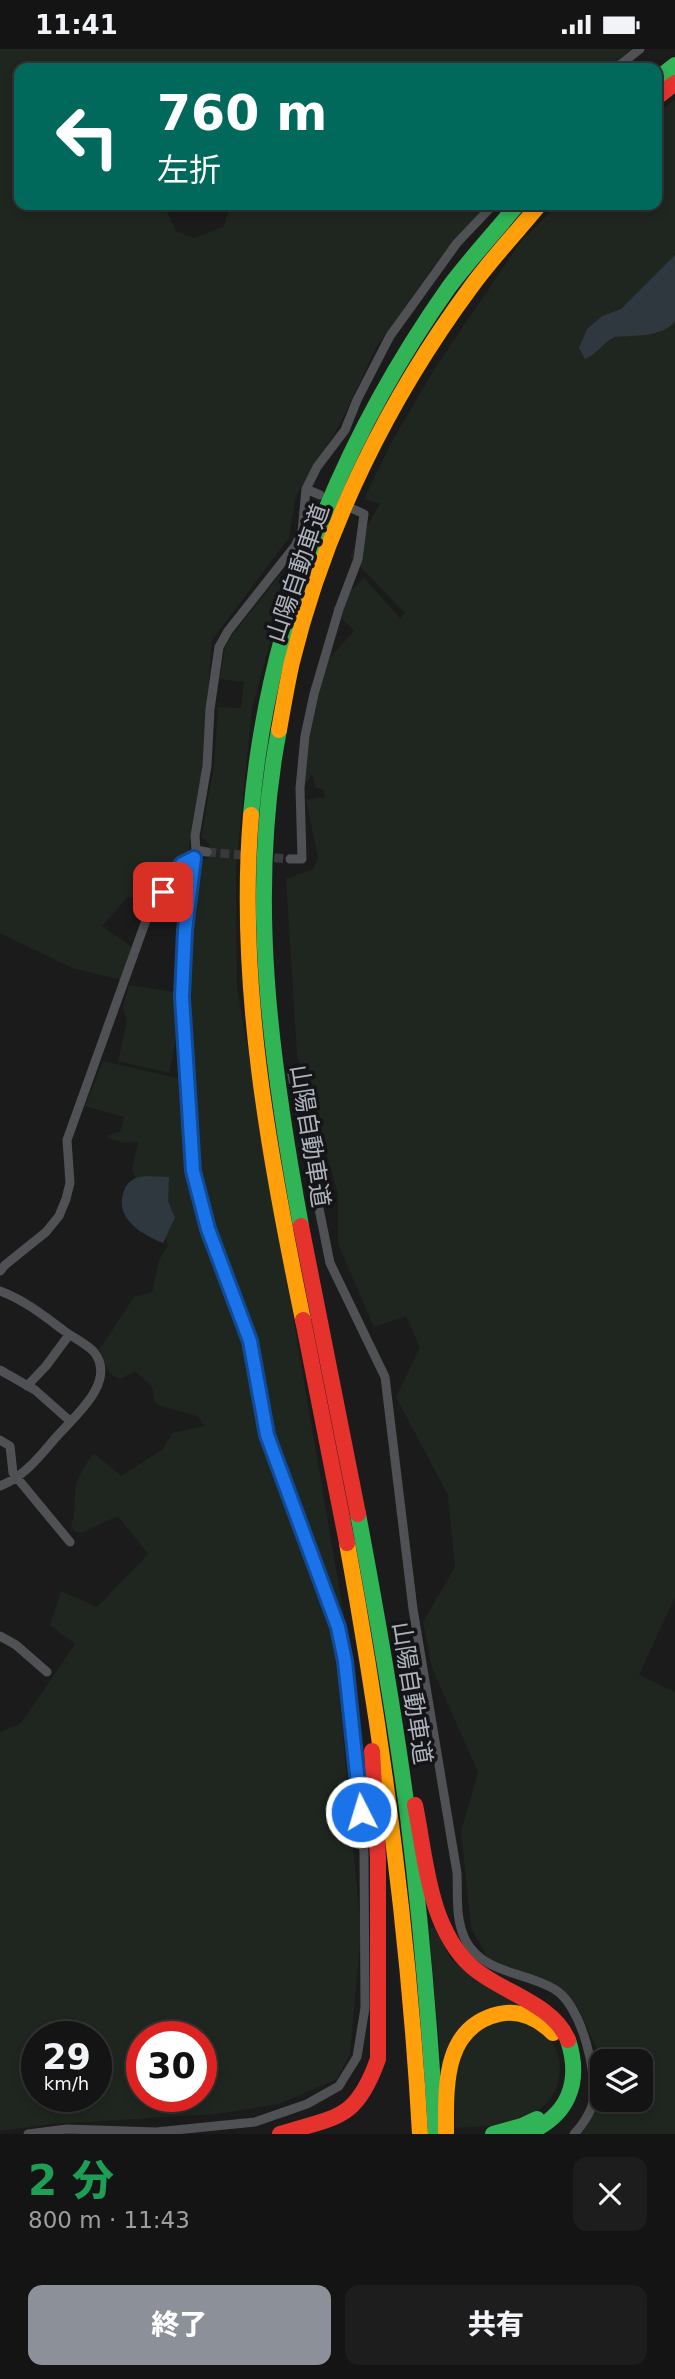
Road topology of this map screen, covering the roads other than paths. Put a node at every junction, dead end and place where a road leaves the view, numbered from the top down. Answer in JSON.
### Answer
{"nodes":[{"id":1,"x":640,"y":49,"type":"edge"},
{"id":2,"x":622,"y":63,"type":"edge"},
{"id":3,"x":489,"y":210,"type":"edge"},
{"id":4,"x":513,"y":210,"type":"edge"},
{"id":5,"x":535,"y":210,"type":"edge"},
{"id":6,"x":306,"y":489,"type":"junction"},
{"id":7,"x":320,"y":495,"type":"dead end"},
{"id":8,"x":351,"y":508,"type":"dead end"},
{"id":9,"x":207,"y":852,"type":"tunnel mouth"},
{"id":10,"x":195,"y":854,"type":"junction"},
{"id":11,"x":290,"y":859,"type":"dead end"},
{"id":12,"x":291,"y":1070,"type":"dead end"},
{"id":13,"x":0,"y":1271,"type":"edge"},
{"id":14,"x":0,"y":1291,"type":"edge"},
{"id":15,"x":69,"y":1335,"type":"junction"},
{"id":16,"x":0,"y":1370,"type":"edge"},
{"id":17,"x":27,"y":1386,"type":"junction"},
{"id":18,"x":70,"y":1422,"type":"junction"},
{"id":19,"x":0,"y":1440,"type":"edge"},
{"id":20,"x":16,"y":1477,"type":"junction"},
{"id":21,"x":0,"y":1486,"type":"edge"},
{"id":22,"x":69,"y":1542,"type":"dead end"},
{"id":23,"x":377,"y":1621,"type":"junction"},
{"id":24,"x":0,"y":1636,"type":"edge"},
{"id":25,"x":47,"y":1672,"type":"dead end"},
{"id":26,"x":375,"y":1706,"type":"junction"},
{"id":27,"x":28,"y":2134,"type":"edge"},
{"id":28,"x":280,"y":2134,"type":"edge"},
{"id":29,"x":421,"y":2134,"type":"edge"},
{"id":30,"x":436,"y":2134,"type":"edge"},
{"id":31,"x":446,"y":2134,"type":"edge"},
{"id":32,"x":493,"y":2134,"type":"edge"},
{"id":33,"x":526,"y":2134,"type":"edge"},
{"id":34,"x":574,"y":2134,"type":"edge"}],
"edges":[{"from":1,"to":2,"type":"street"},
{"from":3,"to":6,"type":"street"},
{"from":4,"to":26,"type":"highway","name":"山陽自動車道"},
{"from":5,"to":23,"type":"highway","name":"山陽自動車道"},
{"from":6,"to":7,"type":"street"},
{"from":6,"to":10,"type":"street"},
{"from":8,"to":11,"type":"street"},
{"from":9,"to":10,"type":"street"},
{"from":10,"to":13,"type":"street"},
{"from":10,"to":27,"type":"street"},
{"from":12,"to":34,"type":"street"},
{"from":14,"to":15,"type":"street"},
{"from":15,"to":17,"type":"street"},
{"from":15,"to":18,"type":"street"},
{"from":16,"to":17,"type":"street"},
{"from":17,"to":18,"type":"street"},
{"from":18,"to":20,"type":"street"},
{"from":19,"to":20,"type":"street"},
{"from":20,"to":21,"type":"street"},
{"from":20,"to":22,"type":"street"},
{"from":23,"to":30,"type":"highway","name":"山陽自動車道"},
{"from":23,"to":33,"type":"highway"},
{"from":24,"to":25,"type":"street"},
{"from":26,"to":28,"type":"highway"},
{"from":26,"to":29,"type":"highway","name":"山陽自動車道"},
{"from":31,"to":32,"type":"highway"}]}
